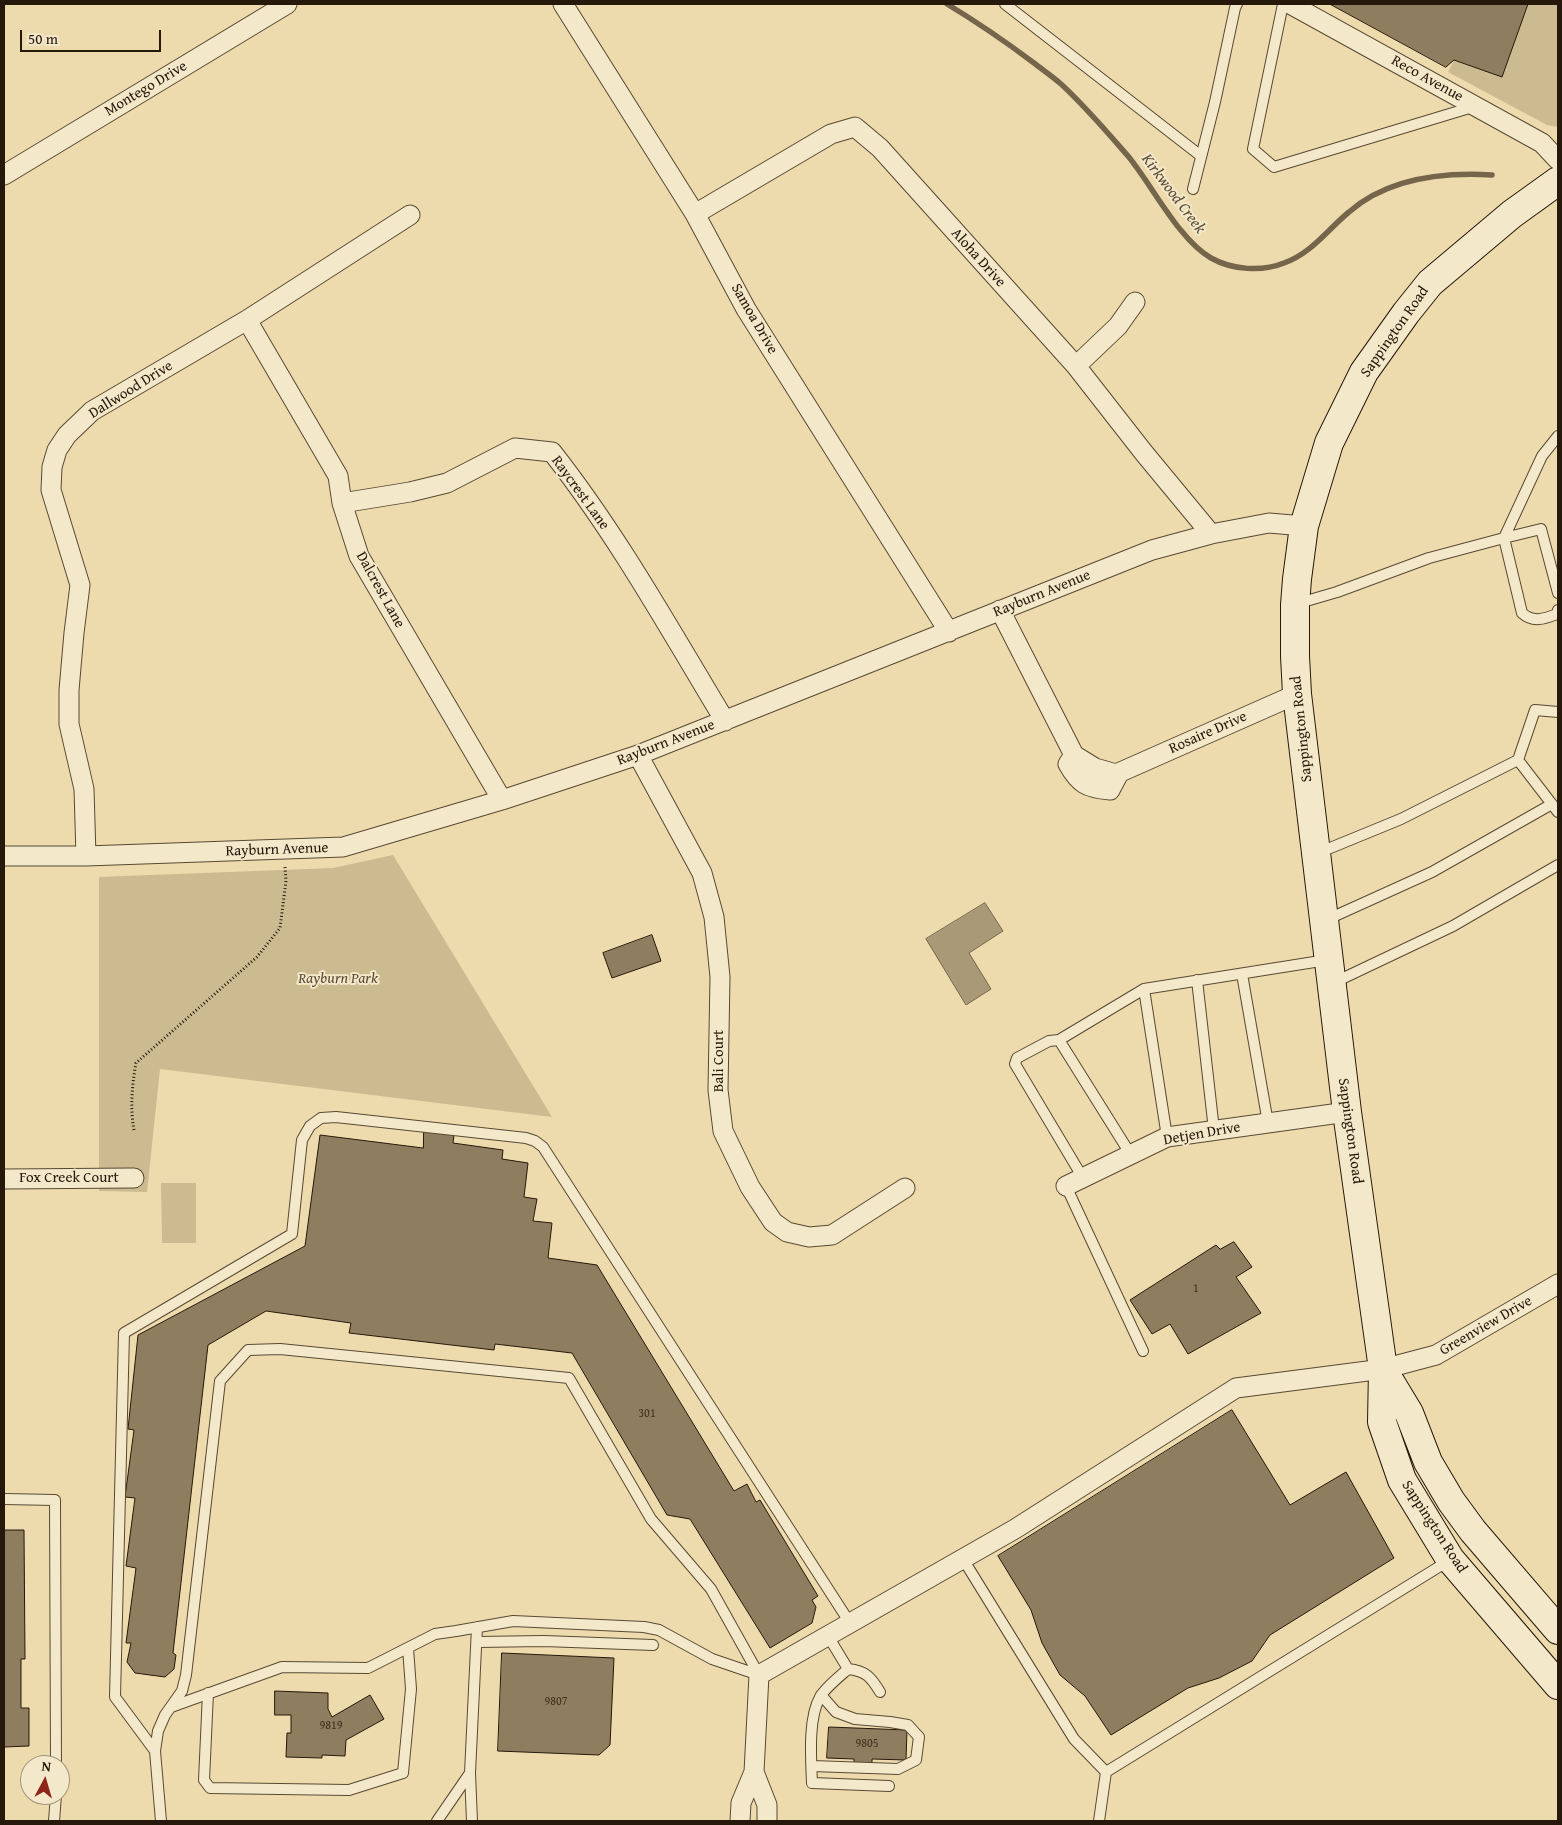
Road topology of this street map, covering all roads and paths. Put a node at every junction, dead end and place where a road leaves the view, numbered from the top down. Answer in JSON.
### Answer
{"nodes":[{"id":1,"x":287,"y":4,"type":"edge"},
{"id":2,"x":563,"y":4,"type":"edge"},
{"id":3,"x":1005,"y":4,"type":"edge"},
{"id":4,"x":1237,"y":4,"type":"edge"},
{"id":5,"x":1283,"y":4,"type":"edge"},
{"id":6,"x":1290,"y":4,"type":"edge"},
{"id":7,"x":1477,"y":106,"type":"junction"},
{"id":8,"x":1201,"y":156,"type":"junction"},
{"id":9,"x":1558,"y":160,"type":"edge"},
{"id":10,"x":4,"y":175,"type":"edge"},
{"id":11,"x":1558,"y":180,"type":"edge"},
{"id":12,"x":1193,"y":189,"type":"dead end"},
{"id":13,"x":695,"y":214,"type":"junction"},
{"id":14,"x":410,"y":215,"type":"dead end"},
{"id":15,"x":1135,"y":302,"type":"dead end"},
{"id":16,"x":247,"y":320,"type":"junction"},
{"id":17,"x":1076,"y":366,"type":"junction"},
{"id":18,"x":1558,"y":436,"type":"edge"},
{"id":19,"x":342,"y":503,"type":"junction"},
{"id":20,"x":1304,"y":526,"type":"junction"},
{"id":21,"x":1211,"y":534,"type":"junction"},
{"id":22,"x":1504,"y":538,"type":"junction"},
{"id":23,"x":1558,"y":593,"type":"edge"},
{"id":24,"x":1295,"y":605,"type":"junction"},
{"id":25,"x":1000,"y":610,"type":"junction"},
{"id":26,"x":1558,"y":610,"type":"edge"},
{"id":27,"x":949,"y":632,"type":"junction"},
{"id":28,"x":1297,"y":694,"type":"junction"},
{"id":29,"x":1558,"y":712,"type":"edge"},
{"id":30,"x":725,"y":721,"type":"junction"},
{"id":31,"x":638,"y":755,"type":"junction"},
{"id":32,"x":1518,"y":760,"type":"junction"},
{"id":33,"x":502,"y":800,"type":"junction"},
{"id":34,"x":1555,"y":808,"type":"edge"},
{"id":35,"x":284,"y":850,"type":"junction"},
{"id":36,"x":1317,"y":853,"type":"junction"},
{"id":37,"x":4,"y":856,"type":"edge"},
{"id":38,"x":86,"y":856,"type":"junction"},
{"id":39,"x":1558,"y":865,"type":"edge"},
{"id":40,"x":1325,"y":921,"type":"junction"},
{"id":41,"x":1330,"y":972,"type":"junction"},
{"id":42,"x":1242,"y":974,"type":"junction"},
{"id":43,"x":1197,"y":980,"type":"junction"},
{"id":44,"x":1144,"y":989,"type":"junction"},
{"id":45,"x":1059,"y":1040,"type":"junction"},
{"id":46,"x":1347,"y":1112,"type":"junction"},
{"id":47,"x":1268,"y":1123,"type":"junction"},
{"id":48,"x":134,"y":1130,"type":"dead end"},
{"id":49,"x":1214,"y":1130,"type":"junction"},
{"id":50,"x":1167,"y":1137,"type":"junction"},
{"id":51,"x":1131,"y":1155,"type":"junction"},
{"id":52,"x":134,"y":1178,"type":"dead end"},
{"id":53,"x":1083,"y":1178,"type":"junction"},
{"id":54,"x":4,"y":1179,"type":"edge"},
{"id":55,"x":1066,"y":1186,"type":"joint"},
{"id":56,"x":905,"y":1188,"type":"dead end"},
{"id":57,"x":1558,"y":1284,"type":"edge"},
{"id":58,"x":1143,"y":1351,"type":"dead end"},
{"id":59,"x":1383,"y":1369,"type":"junction"},
{"id":60,"x":4,"y":1499,"type":"edge"},
{"id":61,"x":963,"y":1559,"type":"junction"},
{"id":62,"x":1450,"y":1559,"type":"junction"},
{"id":63,"x":850,"y":1623,"type":"junction"},
{"id":64,"x":478,"y":1627,"type":"junction"},
{"id":65,"x":1558,"y":1630,"type":"edge"},
{"id":66,"x":828,"y":1636,"type":"junction"},
{"id":67,"x":477,"y":1642,"type":"junction"},
{"id":68,"x":652,"y":1645,"type":"dead end"},
{"id":69,"x":408,"y":1648,"type":"junction"},
{"id":70,"x":848,"y":1669,"type":"junction"},
{"id":71,"x":759,"y":1675,"type":"junction"},
{"id":72,"x":1558,"y":1685,"type":"edge"},
{"id":73,"x":880,"y":1692,"type":"dead end"},
{"id":74,"x":208,"y":1693,"type":"junction"},
{"id":75,"x":821,"y":1695,"type":"junction"},
{"id":76,"x":171,"y":1707,"type":"junction"},
{"id":77,"x":155,"y":1751,"type":"junction"},
{"id":78,"x":56,"y":1755,"type":"edge"},
{"id":79,"x":812,"y":1766,"type":"junction"},
{"id":80,"x":754,"y":1772,"type":"junction"},
{"id":81,"x":1106,"y":1772,"type":"junction"},
{"id":82,"x":470,"y":1773,"type":"junction"},
{"id":83,"x":889,"y":1786,"type":"dead end"},
{"id":84,"x":55,"y":1805,"type":"edge"},
{"id":85,"x":54,"y":1821,"type":"edge"},
{"id":86,"x":161,"y":1821,"type":"edge"},
{"id":87,"x":437,"y":1821,"type":"edge"},
{"id":88,"x":472,"y":1821,"type":"edge"},
{"id":89,"x":740,"y":1821,"type":"edge"},
{"id":90,"x":767,"y":1821,"type":"edge"},
{"id":91,"x":1099,"y":1821,"type":"edge"}],
"edges":[{"from":1,"to":10,"type":"street","name":"Montego Drive"},
{"from":2,"to":13,"type":"street","name":"Samoa Drive"},
{"from":3,"to":8,"type":"lane"},
{"from":4,"to":8,"type":"lane"},
{"from":5,"to":7,"type":"lane"},
{"from":6,"to":7,"type":"street","name":"Reco Avenue"},
{"from":7,"to":9,"type":"street","name":"Reco Avenue"},
{"from":8,"to":12,"type":"lane"},
{"from":11,"to":20,"type":"main road","name":"Sappington Road"},
{"from":13,"to":17,"type":"street","name":"Aloha Drive"},
{"from":13,"to":27,"type":"street","name":"Samoa Drive"},
{"from":14,"to":16,"type":"street","name":"Dallwood Drive"},
{"from":15,"to":17,"type":"street"},
{"from":16,"to":19,"type":"street","name":"Dalcrest Lane"},
{"from":16,"to":38,"type":"street","name":"Dallwood Drive"},
{"from":17,"to":21,"type":"street","name":"Aloha Drive"},
{"from":18,"to":22,"type":"lane"},
{"from":19,"to":30,"type":"street","name":"Raycrest Lane"},
{"from":19,"to":33,"type":"street","name":"Dalcrest Lane"},
{"from":20,"to":21,"type":"street","name":"Rayburn Avenue"},
{"from":20,"to":24,"type":"main road","name":"Sappington Road"},
{"from":21,"to":25,"type":"street","name":"Rayburn Avenue"},
{"from":22,"to":23,"type":"lane"},
{"from":22,"to":24,"type":"lane"},
{"from":22,"to":26,"type":"lane"},
{"from":24,"to":28,"type":"main road","name":"Sappington Road"},
{"from":25,"to":27,"type":"street","name":"Rayburn Avenue"},
{"from":25,"to":28,"type":"street","name":"Rosaire Drive"},
{"from":27,"to":30,"type":"street","name":"Rayburn Avenue"},
{"from":28,"to":36,"type":"main road","name":"Sappington Road"},
{"from":29,"to":32,"type":"lane"},
{"from":30,"to":31,"type":"street","name":"Rayburn Avenue"},
{"from":31,"to":33,"type":"street","name":"Rayburn Avenue"},
{"from":31,"to":56,"type":"street","name":"Bali Court"},
{"from":32,"to":34,"type":"lane"},
{"from":32,"to":36,"type":"lane"},
{"from":33,"to":35,"type":"street","name":"Rayburn Avenue"},
{"from":34,"to":40,"type":"lane"},
{"from":35,"to":38,"type":"street","name":"Rayburn Avenue"},
{"from":35,"to":48,"type":"path"},
{"from":36,"to":40,"type":"main road","name":"Sappington Road"},
{"from":37,"to":38,"type":"street","name":"Rayburn Avenue"},
{"from":39,"to":41,"type":"lane"},
{"from":40,"to":41,"type":"main road","name":"Sappington Road"},
{"from":41,"to":42,"type":"lane"},
{"from":41,"to":46,"type":"main road","name":"Sappington Road"},
{"from":42,"to":43,"type":"lane"},
{"from":42,"to":47,"type":"lane"},
{"from":43,"to":44,"type":"lane"},
{"from":43,"to":49,"type":"lane"},
{"from":44,"to":45,"type":"lane"},
{"from":44,"to":50,"type":"lane"},
{"from":45,"to":51,"type":"lane"},
{"from":45,"to":53,"type":"lane"},
{"from":46,"to":47,"type":"street","name":"Detjen Drive"},
{"from":46,"to":59,"type":"main road","name":"Sappington Road"},
{"from":47,"to":49,"type":"street","name":"Detjen Drive"},
{"from":49,"to":50,"type":"street","name":"Detjen Drive"},
{"from":50,"to":51,"type":"street","name":"Detjen Drive"},
{"from":51,"to":53,"type":"street","name":"Detjen Drive"},
{"from":52,"to":54,"type":"street","name":"Fox Creek Court"},
{"from":53,"to":55,"type":"street","name":"Detjen Drive"},
{"from":55,"to":58,"type":"lane"},
{"from":57,"to":59,"type":"street","name":"Greenview Drive"},
{"from":59,"to":61,"type":"street","name":"Greenview Drive"},
{"from":59,"to":62,"type":"main road","name":"Sappington Road"},
{"from":59,"to":65,"type":"main road","name":"Sappington Road"},
{"from":60,"to":78,"type":"lane"},
{"from":61,"to":63,"type":"street","name":"Greenview Drive"},
{"from":61,"to":81,"type":"lane"},
{"from":62,"to":72,"type":"main road","name":"Sappington Road"},
{"from":62,"to":81,"type":"lane"},
{"from":63,"to":66,"type":"street","name":"Greenview Drive"},
{"from":63,"to":77,"type":"lane"},
{"from":64,"to":67,"type":"lane"},
{"from":64,"to":69,"type":"lane"},
{"from":64,"to":71,"type":"lane"},
{"from":66,"to":70,"type":"lane"},
{"from":66,"to":71,"type":"street","name":"Greenview Drive"},
{"from":67,"to":68,"type":"lane"},
{"from":67,"to":82,"type":"lane"},
{"from":69,"to":74,"type":"lane"},
{"from":69,"to":74,"type":"lane"},
{"from":70,"to":73,"type":"lane"},
{"from":70,"to":75,"type":"lane"},
{"from":71,"to":76,"type":"lane"},
{"from":71,"to":80,"type":"street"},
{"from":74,"to":76,"type":"lane"},
{"from":75,"to":79,"type":"lane"},
{"from":75,"to":79,"type":"lane"},
{"from":76,"to":77,"type":"lane"},
{"from":77,"to":86,"type":"lane"},
{"from":79,"to":83,"type":"lane"},
{"from":80,"to":89,"type":"street"},
{"from":80,"to":90,"type":"street"},
{"from":81,"to":91,"type":"lane"},
{"from":82,"to":87,"type":"lane"},
{"from":82,"to":88,"type":"lane"},
{"from":84,"to":85,"type":"lane"}]}
